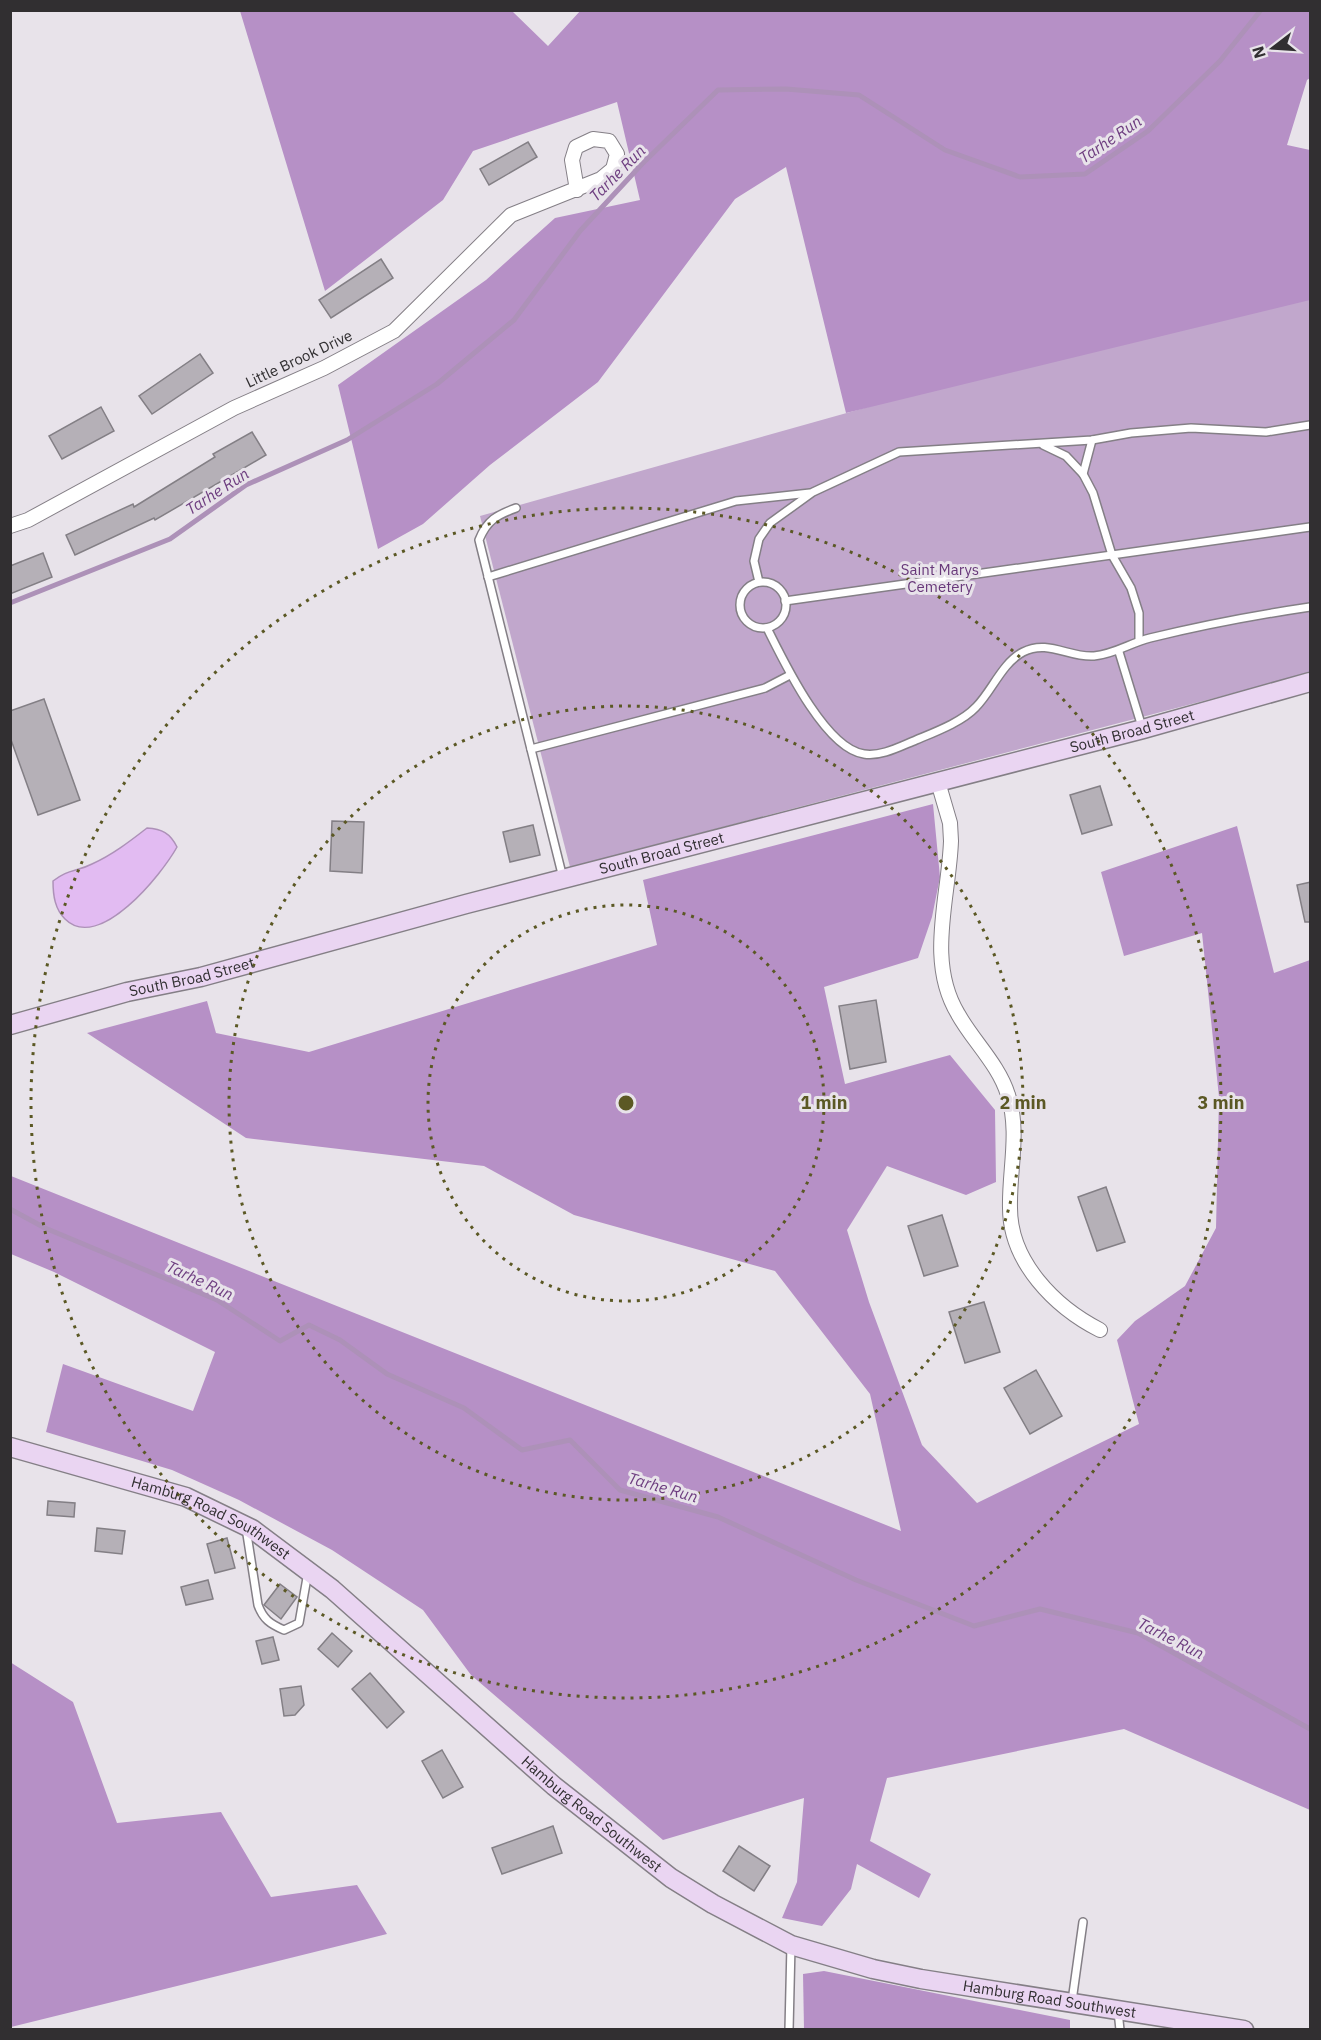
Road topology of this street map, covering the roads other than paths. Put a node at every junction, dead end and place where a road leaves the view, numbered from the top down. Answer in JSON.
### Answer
{"nodes":[{"id":1,"x":577,"y":190,"type":"dead end"},
{"id":2,"x":1311,"y":425,"type":"edge"},
{"id":3,"x":1092,"y":440,"type":"junction"},
{"id":4,"x":1041,"y":444,"type":"junction"},
{"id":5,"x":1083,"y":474,"type":"junction"},
{"id":6,"x":813,"y":492,"type":"junction"},
{"id":7,"x":516,"y":508,"type":"dead end"},
{"id":8,"x":10,"y":526,"type":"edge"},
{"id":9,"x":1311,"y":527,"type":"edge"},
{"id":10,"x":1112,"y":555,"type":"junction"},
{"id":11,"x":488,"y":576,"type":"junction"},
{"id":12,"x":759,"y":582,"type":"junction"},
{"id":13,"x":785,"y":601,"type":"junction"},
{"id":14,"x":1311,"y":606,"type":"edge"},
{"id":15,"x":767,"y":628,"type":"junction"},
{"id":16,"x":1138,"y":640,"type":"junction"},
{"id":17,"x":1119,"y":652,"type":"junction"},
{"id":18,"x":790,"y":675,"type":"junction"},
{"id":19,"x":1311,"y":682,"type":"edge"},
{"id":20,"x":1143,"y":729,"type":"junction"},
{"id":21,"x":531,"y":749,"type":"junction"},
{"id":22,"x":938,"y":782,"type":"junction"},
{"id":23,"x":563,"y":880,"type":"junction"},
{"id":24,"x":10,"y":1025,"type":"edge"},
{"id":25,"x":1100,"y":1330,"type":"dead end"},
{"id":26,"x":10,"y":1447,"type":"edge"},
{"id":27,"x":246,"y":1526,"type":"junction"},
{"id":28,"x":309,"y":1570,"type":"junction"},
{"id":29,"x":1083,"y":1922,"type":"dead end"},
{"id":30,"x":791,"y":1945,"type":"junction"},
{"id":31,"x":1072,"y":2001,"type":"junction"},
{"id":32,"x":1118,"y":2008,"type":"junction"},
{"id":33,"x":789,"y":2030,"type":"edge"},
{"id":34,"x":1120,"y":2030,"type":"edge"},
{"id":35,"x":1244,"y":2030,"type":"edge"}],
"edges":[{"from":1,"to":8,"type":"street","name":"Little Brook Drive"},
{"from":2,"to":3,"type":"lane"},
{"from":3,"to":4,"type":"lane"},
{"from":3,"to":5,"type":"lane"},
{"from":4,"to":5,"type":"lane"},
{"from":4,"to":6,"type":"lane"},
{"from":5,"to":10,"type":"lane"},
{"from":6,"to":11,"type":"lane"},
{"from":6,"to":12,"type":"lane"},
{"from":7,"to":11,"type":"lane"},
{"from":9,"to":10,"type":"lane"},
{"from":10,"to":13,"type":"lane"},
{"from":10,"to":16,"type":"lane"},
{"from":11,"to":21,"type":"lane"},
{"from":12,"to":13,"type":"lane"},
{"from":12,"to":15,"type":"lane"},
{"from":13,"to":15,"type":"lane"},
{"from":14,"to":16,"type":"lane"},
{"from":15,"to":18,"type":"lane"},
{"from":16,"to":17,"type":"lane"},
{"from":17,"to":18,"type":"lane"},
{"from":17,"to":20,"type":"lane"},
{"from":18,"to":21,"type":"lane"},
{"from":19,"to":20,"type":"street","name":"South Broad Street"},
{"from":20,"to":22,"type":"street","name":"South Broad Street"},
{"from":21,"to":23,"type":"lane"},
{"from":22,"to":23,"type":"street","name":"South Broad Street"},
{"from":22,"to":25,"type":"street"},
{"from":23,"to":24,"type":"street","name":"South Broad Street"},
{"from":26,"to":27,"type":"street","name":"Hamburg Road Southwest"},
{"from":27,"to":28,"type":"street","name":"Hamburg Road Southwest"},
{"from":27,"to":28,"type":"lane"},
{"from":28,"to":30,"type":"street","name":"Hamburg Road Southwest"},
{"from":29,"to":31,"type":"lane"},
{"from":30,"to":31,"type":"street","name":"Hamburg Road Southwest"},
{"from":30,"to":33,"type":"lane"},
{"from":31,"to":32,"type":"street","name":"Hamburg Road Southwest"},
{"from":32,"to":34,"type":"lane"},
{"from":32,"to":35,"type":"street","name":"Hamburg Road Southwest"}]}
